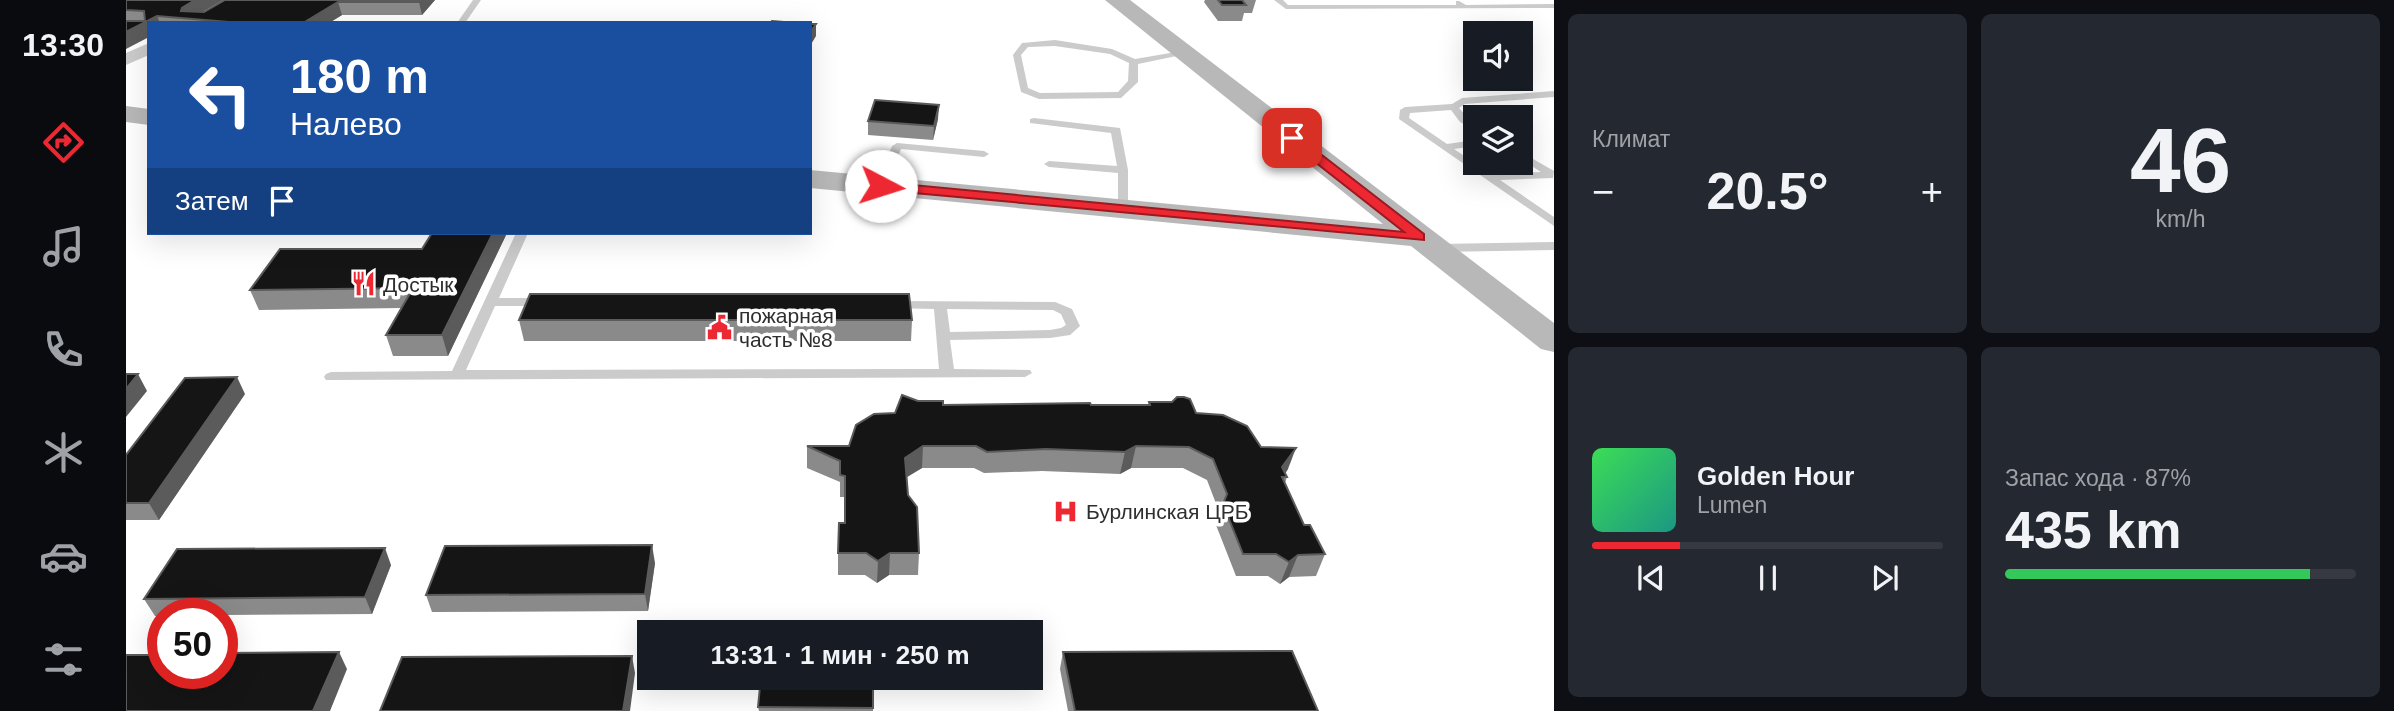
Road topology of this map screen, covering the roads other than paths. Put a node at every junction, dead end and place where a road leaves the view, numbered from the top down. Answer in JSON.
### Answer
{"nodes":[{"id":1,"x":477,"y":0,"type":"edge"},
{"id":2,"x":1116,"y":0,"type":"edge"},
{"id":3,"x":1279,"y":0,"type":"edge"},
{"id":4,"x":1455,"y":0,"type":"edge"},
{"id":5,"x":1554,"y":6,"type":"edge"},
{"id":6,"x":1464,"y":7,"type":"junction"},
{"id":7,"x":462,"y":21,"type":"edge"},
{"id":8,"x":147,"y":49,"type":"edge"},
{"id":9,"x":1182,"y":54,"type":"junction"},
{"id":10,"x":126,"y":60,"type":"edge"},
{"id":11,"x":1134,"y":62,"type":"junction"},
{"id":12,"x":1554,"y":94,"type":"edge"},
{"id":13,"x":1454,"y":107,"type":"junction"},
{"id":14,"x":126,"y":114,"type":"edge"},
{"id":15,"x":147,"y":117,"type":"edge"},
{"id":16,"x":1463,"y":119,"type":"edge"},
{"id":17,"x":1034,"y":121,"type":"dead end"},
{"id":18,"x":1463,"y":145,"type":"edge"},
{"id":19,"x":1444,"y":147,"type":"junction"},
{"id":20,"x":984,"y":155,"type":"dead end"},
{"id":21,"x":1533,"y":163,"type":"edge"},
{"id":22,"x":1049,"y":164,"type":"dead end"},
{"id":23,"x":1123,"y":170,"type":"junction"},
{"id":24,"x":1553,"y":176,"type":"edge"},
{"id":25,"x":1489,"y":177,"type":"junction"},
{"id":26,"x":812,"y":179,"type":"edge"},
{"id":27,"x":881,"y":186,"type":"junction"},
{"id":28,"x":1124,"y":209,"type":"junction"},
{"id":29,"x":1552,"y":219,"type":"edge"},
{"id":30,"x":522,"y":235,"type":"edge"},
{"id":31,"x":1426,"y":243,"type":"junction"},
{"id":32,"x":1554,"y":246,"type":"edge"},
{"id":33,"x":493,"y":302,"type":"junction"},
{"id":34,"x":562,"y":302,"type":"edge"},
{"id":35,"x":884,"y":305,"type":"edge"},
{"id":36,"x":940,"y":305,"type":"junction"},
{"id":37,"x":943,"y":336,"type":"junction"},
{"id":38,"x":1554,"y":341,"type":"edge"},
{"id":39,"x":947,"y":373,"type":"junction"},
{"id":40,"x":1025,"y":373,"type":"dead end"},
{"id":41,"x":457,"y":375,"type":"junction"},
{"id":42,"x":331,"y":377,"type":"dead end"}],
"edges":[{"from":1,"to":7,"type":"lane"},
{"from":2,"to":9,"type":"main road"},
{"from":3,"to":6,"type":"lane"},
{"from":4,"to":6,"type":"lane"},
{"from":5,"to":6,"type":"lane"},
{"from":8,"to":10,"type":"street"},
{"from":9,"to":11,"type":"lane"},
{"from":9,"to":31,"type":"main road"},
{"from":11,"to":11,"type":"lane"},
{"from":12,"to":13,"type":"lane"},
{"from":13,"to":16,"type":"lane"},
{"from":13,"to":19,"type":"lane"},
{"from":14,"to":15,"type":"main road"},
{"from":17,"to":23,"type":"lane"},
{"from":18,"to":19,"type":"lane"},
{"from":19,"to":25,"type":"lane"},
{"from":20,"to":27,"type":"lane"},
{"from":21,"to":24,"type":"lane"},
{"from":22,"to":23,"type":"lane"},
{"from":23,"to":28,"type":"lane"},
{"from":24,"to":25,"type":"lane"},
{"from":25,"to":29,"type":"lane"},
{"from":26,"to":27,"type":"main road"},
{"from":27,"to":28,"type":"main road"},
{"from":28,"to":31,"type":"main road"},
{"from":30,"to":33,"type":"lane"},
{"from":31,"to":32,"type":"lane"},
{"from":31,"to":38,"type":"main road"},
{"from":33,"to":34,"type":"lane"},
{"from":33,"to":41,"type":"lane"},
{"from":35,"to":36,"type":"lane"},
{"from":36,"to":37,"type":"lane"},
{"from":36,"to":37,"type":"lane"},
{"from":37,"to":39,"type":"lane"},
{"from":39,"to":40,"type":"lane"},
{"from":39,"to":41,"type":"lane"},
{"from":41,"to":42,"type":"lane"}]}
